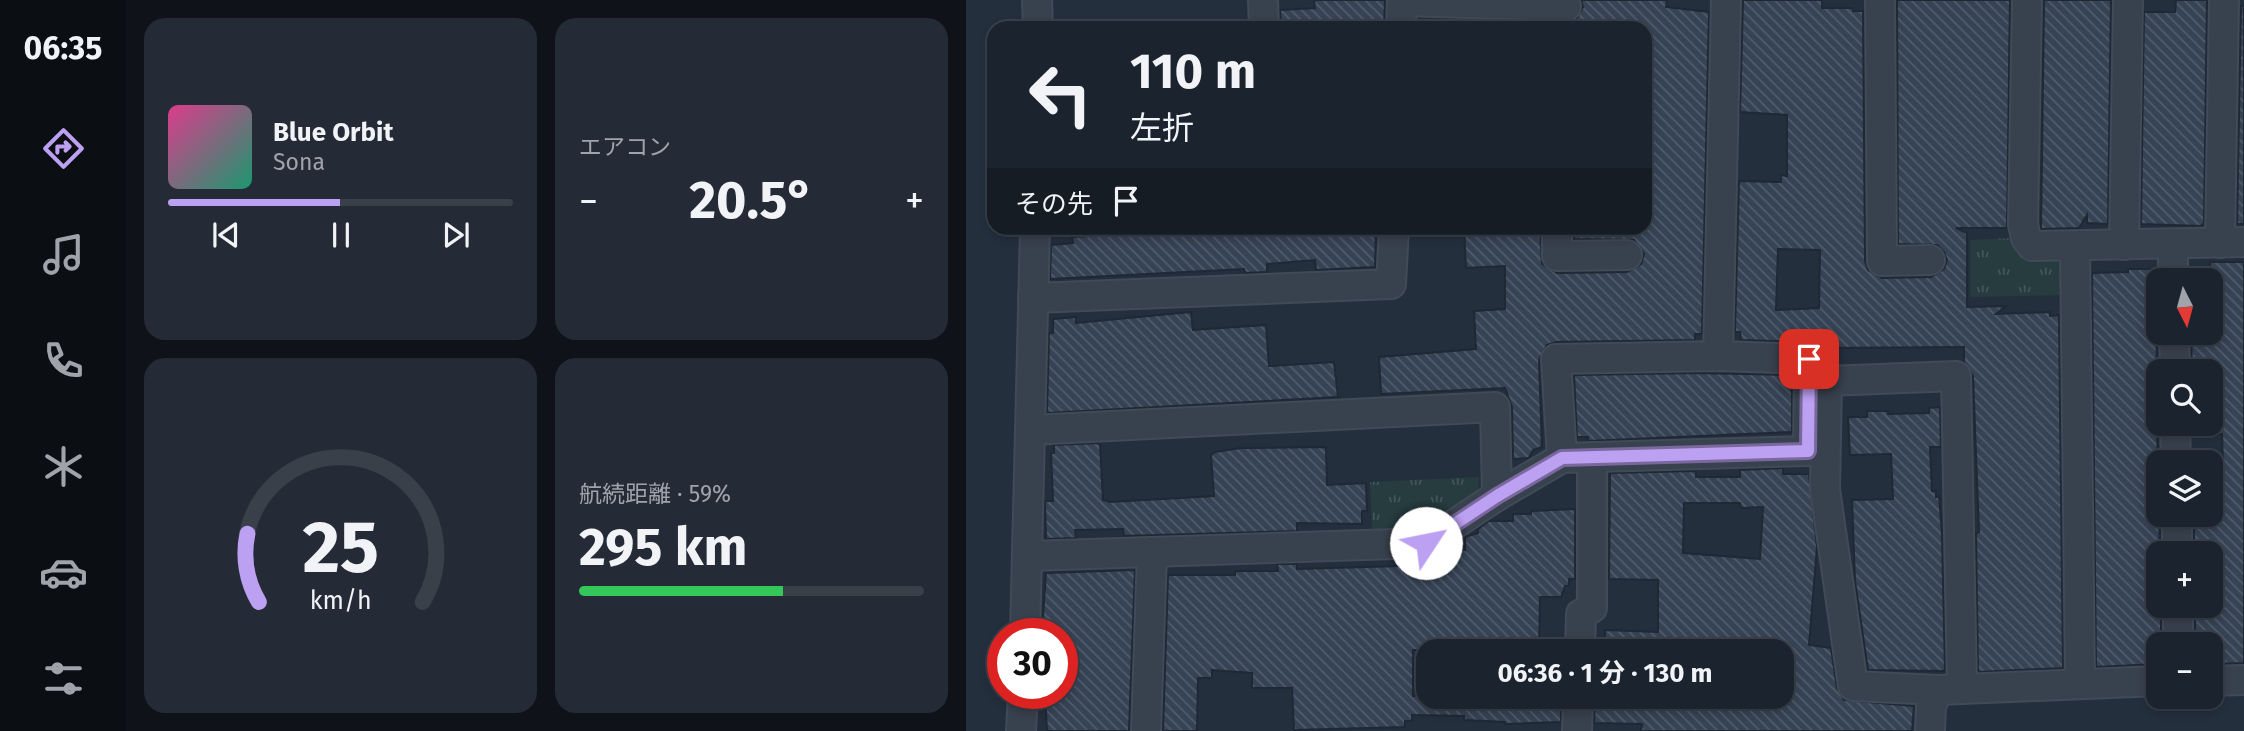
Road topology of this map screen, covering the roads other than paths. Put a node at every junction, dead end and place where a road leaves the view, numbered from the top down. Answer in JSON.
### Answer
{"nodes":[{"id":1,"x":1037,"y":0,"type":"edge"},
{"id":2,"x":1263,"y":0,"type":"edge"},
{"id":3,"x":1402,"y":0,"type":"edge"},
{"id":4,"x":1726,"y":0,"type":"edge"},
{"id":5,"x":1880,"y":0,"type":"edge"},
{"id":6,"x":2027,"y":0,"type":"edge"},
{"id":7,"x":2128,"y":0,"type":"edge"},
{"id":8,"x":2224,"y":0,"type":"edge"},
{"id":9,"x":1566,"y":11,"type":"edge"},
{"id":10,"x":1038,"y":21,"type":"edge"},
{"id":11,"x":1264,"y":21,"type":"edge"},
{"id":12,"x":1401,"y":21,"type":"edge"},
{"id":13,"x":1035,"y":235,"type":"edge"},
{"id":14,"x":1394,"y":235,"type":"edge"},
{"id":15,"x":1557,"y":235,"type":"edge"},
{"id":16,"x":2232,"y":243,"type":"edge"},
{"id":17,"x":2173,"y":244,"type":"junction"},
{"id":18,"x":2124,"y":245,"type":"junction"},
{"id":19,"x":2075,"y":247,"type":"junction"},
{"id":20,"x":1627,"y":255,"type":"dead end"},
{"id":21,"x":1930,"y":260,"type":"dead end"},
{"id":22,"x":2173,"y":268,"type":"edge"},
{"id":23,"x":1033,"y":298,"type":"junction"},
{"id":24,"x":1718,"y":356,"type":"junction"},
{"id":25,"x":1030,"y":430,"type":"junction"},
{"id":26,"x":1592,"y":457,"type":"junction"},
{"id":27,"x":1562,"y":458,"type":"junction"},
{"id":28,"x":1497,"y":496,"type":"junction"},
{"id":29,"x":1152,"y":553,"type":"junction"},
{"id":30,"x":1028,"y":556,"type":"junction"},
{"id":31,"x":1026,"y":618,"type":"edge"},
{"id":32,"x":1580,"y":639,"type":"edge"},
{"id":33,"x":2244,"y":680,"type":"edge"},
{"id":34,"x":2146,"y":681,"type":"edge"},
{"id":35,"x":2223,"y":681,"type":"edge"},
{"id":36,"x":2080,"y":684,"type":"junction"},
{"id":37,"x":1950,"y":689,"type":"junction"},
{"id":38,"x":1022,"y":709,"type":"edge"},
{"id":39,"x":1578,"y":709,"type":"edge"},
{"id":40,"x":1021,"y":731,"type":"edge"},
{"id":41,"x":1146,"y":731,"type":"edge"},
{"id":42,"x":1577,"y":731,"type":"edge"},
{"id":43,"x":1930,"y":731,"type":"edge"}],
"edges":[{"from":1,"to":10,"type":"street"},
{"from":2,"to":11,"type":"street"},
{"from":3,"to":9,"type":"street"},
{"from":3,"to":12,"type":"street"},
{"from":4,"to":24,"type":"street"},
{"from":5,"to":21,"type":"street"},
{"from":6,"to":19,"type":"street"},
{"from":7,"to":18,"type":"street"},
{"from":8,"to":16,"type":"street"},
{"from":13,"to":23,"type":"street"},
{"from":14,"to":23,"type":"street"},
{"from":15,"to":20,"type":"street"},
{"from":16,"to":17,"type":"street"},
{"from":17,"to":18,"type":"street"},
{"from":17,"to":22,"type":"street"},
{"from":18,"to":19,"type":"street"},
{"from":19,"to":36,"type":"street"},
{"from":23,"to":25,"type":"street"},
{"from":24,"to":26,"type":"street"},
{"from":24,"to":27,"type":"street"},
{"from":25,"to":28,"type":"street"},
{"from":25,"to":30,"type":"street"},
{"from":26,"to":27,"type":"street"},
{"from":26,"to":32,"type":"street"},
{"from":27,"to":28,"type":"street"},
{"from":28,"to":29,"type":"street"},
{"from":29,"to":30,"type":"street"},
{"from":29,"to":41,"type":"street"},
{"from":30,"to":31,"type":"street"},
{"from":33,"to":35,"type":"street"},
{"from":34,"to":36,"type":"street"},
{"from":36,"to":37,"type":"street"},
{"from":37,"to":37,"type":"street"},
{"from":37,"to":43,"type":"street"},
{"from":38,"to":40,"type":"street"},
{"from":39,"to":42,"type":"street"}]}
